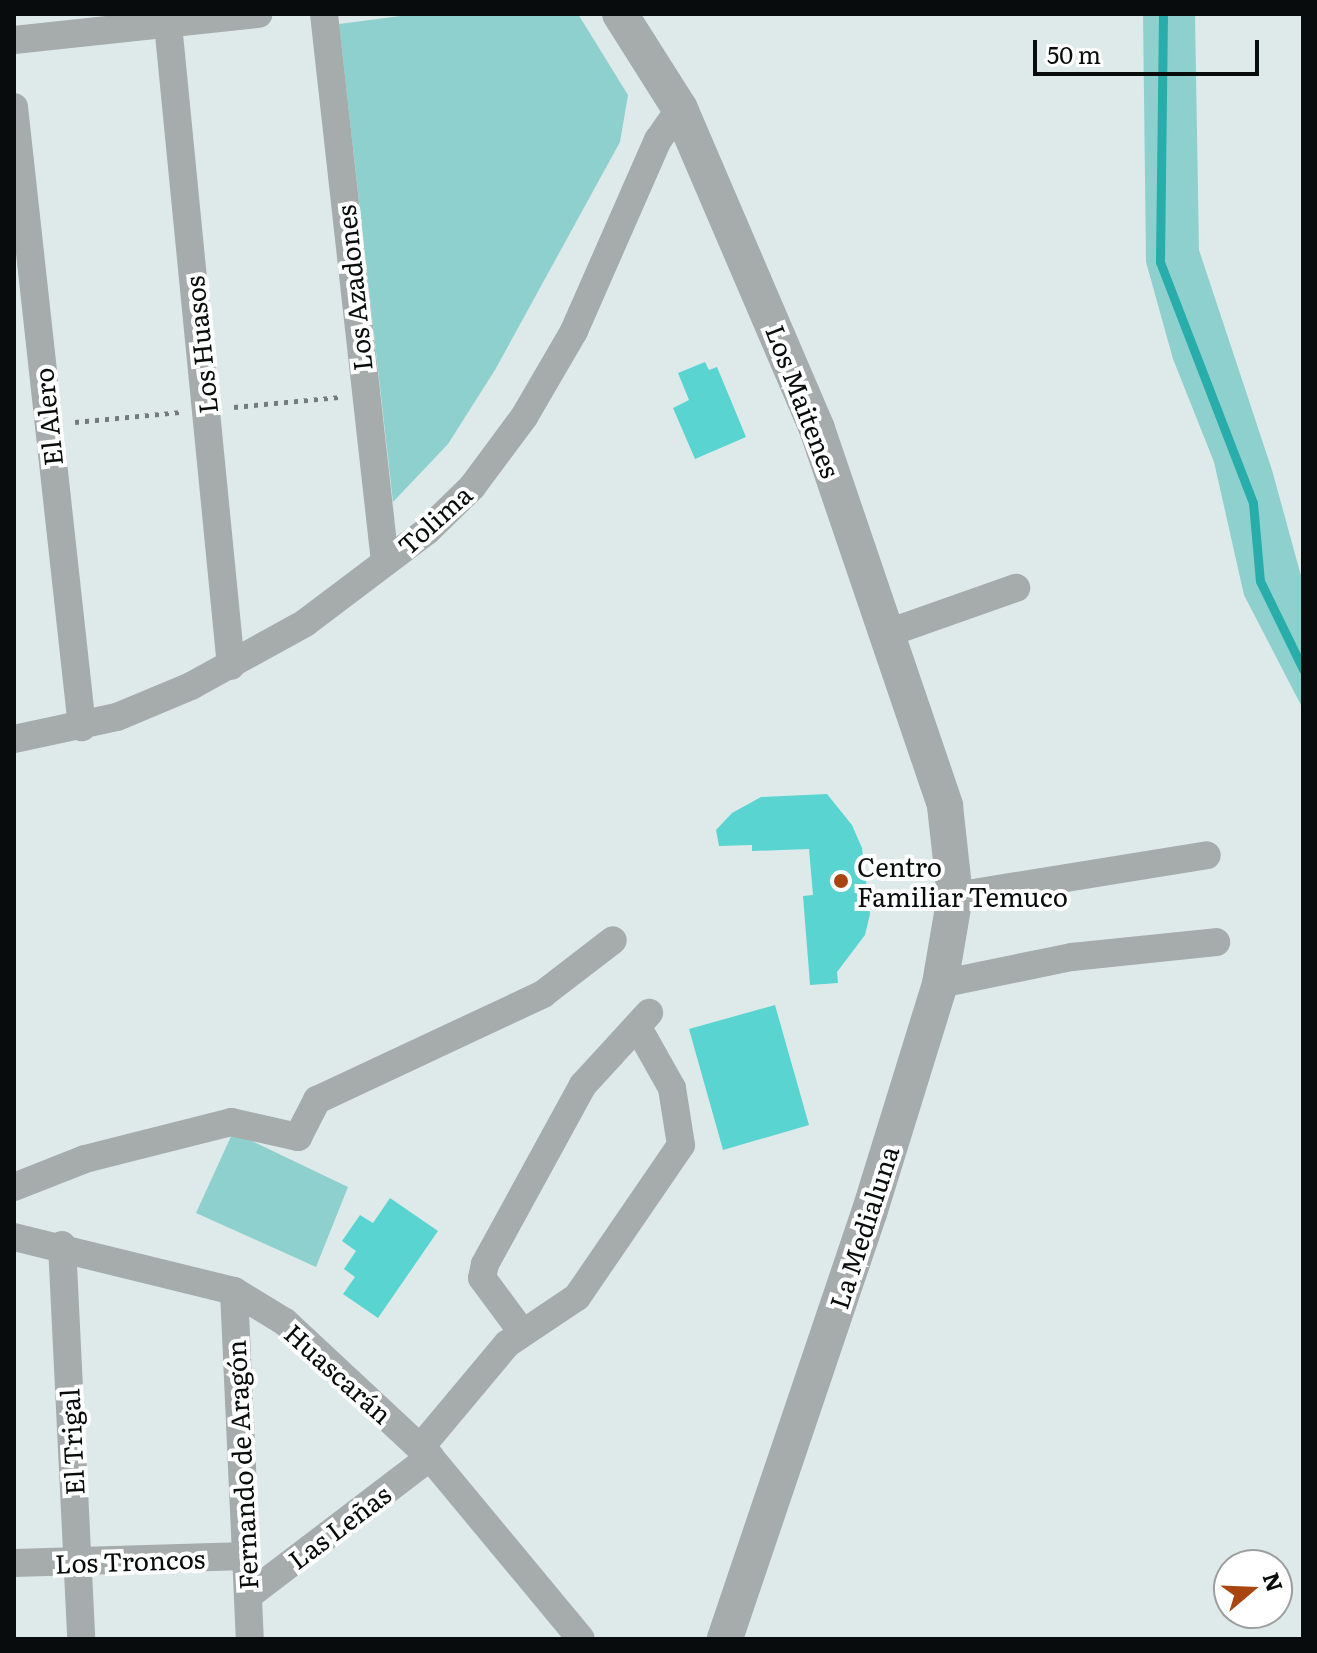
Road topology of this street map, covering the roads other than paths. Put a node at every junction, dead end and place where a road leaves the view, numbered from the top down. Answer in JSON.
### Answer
{"nodes":[{"id":1,"x":259,"y":14,"type":"edge"},
{"id":2,"x":324,"y":14,"type":"edge"},
{"id":3,"x":620,"y":14,"type":"edge"},
{"id":4,"x":137,"y":20,"type":"edge"},
{"id":5,"x":168,"y":24,"type":"junction"},
{"id":6,"x":14,"y":40,"type":"edge"},
{"id":7,"x":14,"y":107,"type":"edge"},
{"id":8,"x":680,"y":109,"type":"junction"},
{"id":9,"x":385,"y":562,"type":"junction"},
{"id":10,"x":1016,"y":588,"type":"dead end"},
{"id":11,"x":888,"y":633,"type":"junction"},
{"id":12,"x":231,"y":666,"type":"junction"},
{"id":13,"x":82,"y":727,"type":"junction"},
{"id":14,"x":14,"y":739,"type":"edge"},
{"id":15,"x":945,"y":806,"type":"joint"},
{"id":16,"x":1207,"y":855,"type":"dead end"},
{"id":17,"x":955,"y":896,"type":"junction"},
{"id":18,"x":613,"y":940,"type":"dead end"},
{"id":19,"x":1216,"y":942,"type":"dead end"},
{"id":20,"x":940,"y":984,"type":"junction"},
{"id":21,"x":14,"y":1187,"type":"edge"},
{"id":22,"x":14,"y":1237,"type":"edge"},
{"id":23,"x":62,"y":1245,"type":"junction"},
{"id":24,"x":234,"y":1291,"type":"junction"},
{"id":25,"x":522,"y":1332,"type":"junction"},
{"id":26,"x":425,"y":1452,"type":"junction"},
{"id":27,"x":246,"y":1556,"type":"junction"},
{"id":28,"x":77,"y":1561,"type":"junction"},
{"id":29,"x":14,"y":1563,"type":"edge"},
{"id":30,"x":249,"y":1595,"type":"junction"},
{"id":31,"x":576,"y":1638,"type":"edge"},
{"id":32,"x":81,"y":1639,"type":"edge"},
{"id":33,"x":250,"y":1639,"type":"edge"},
{"id":34,"x":725,"y":1639,"type":"edge"}],
"edges":[{"from":1,"to":5,"type":"street"},
{"from":2,"to":9,"type":"street","name":"Los Azadones"},
{"from":3,"to":8,"type":"street","name":"Los Maitenes"},
{"from":4,"to":5,"type":"street"},
{"from":4,"to":6,"type":"street"},
{"from":5,"to":12,"type":"street","name":"Los Huasos"},
{"from":7,"to":13,"type":"street","name":"El Alero"},
{"from":8,"to":9,"type":"street","name":"Tolima"},
{"from":8,"to":11,"type":"street","name":"Los Maitenes"},
{"from":9,"to":12,"type":"street","name":"Tolima"},
{"from":10,"to":11,"type":"street"},
{"from":11,"to":15,"type":"street","name":"Los Maitenes"},
{"from":12,"to":13,"type":"street","name":"Tolima"},
{"from":13,"to":14,"type":"street","name":"Tolima"},
{"from":15,"to":17,"type":"street","name":"La Medialuna"},
{"from":16,"to":17,"type":"street"},
{"from":17,"to":20,"type":"street","name":"La Medialuna"},
{"from":18,"to":21,"type":"street"},
{"from":19,"to":20,"type":"street"},
{"from":20,"to":34,"type":"street","name":"La Medialuna"},
{"from":22,"to":23,"type":"street","name":"Huascarán"},
{"from":23,"to":24,"type":"street","name":"Huascarán"},
{"from":23,"to":28,"type":"street","name":"El Trigal"},
{"from":24,"to":26,"type":"street","name":"Huascarán"},
{"from":24,"to":27,"type":"street","name":"Fernando de Aragón"},
{"from":25,"to":25,"type":"street","name":"Las Leñas"},
{"from":25,"to":26,"type":"street","name":"Las Leñas"},
{"from":26,"to":30,"type":"street","name":"Las Leñas"},
{"from":26,"to":31,"type":"street","name":"Huascarán"},
{"from":27,"to":28,"type":"street","name":"Los Troncos"},
{"from":27,"to":30,"type":"street","name":"Fernando de Aragón"},
{"from":28,"to":29,"type":"street","name":"Los Troncos"},
{"from":28,"to":32,"type":"street","name":"El Trigal"},
{"from":30,"to":33,"type":"street","name":"Fernando de Aragón"}]}
